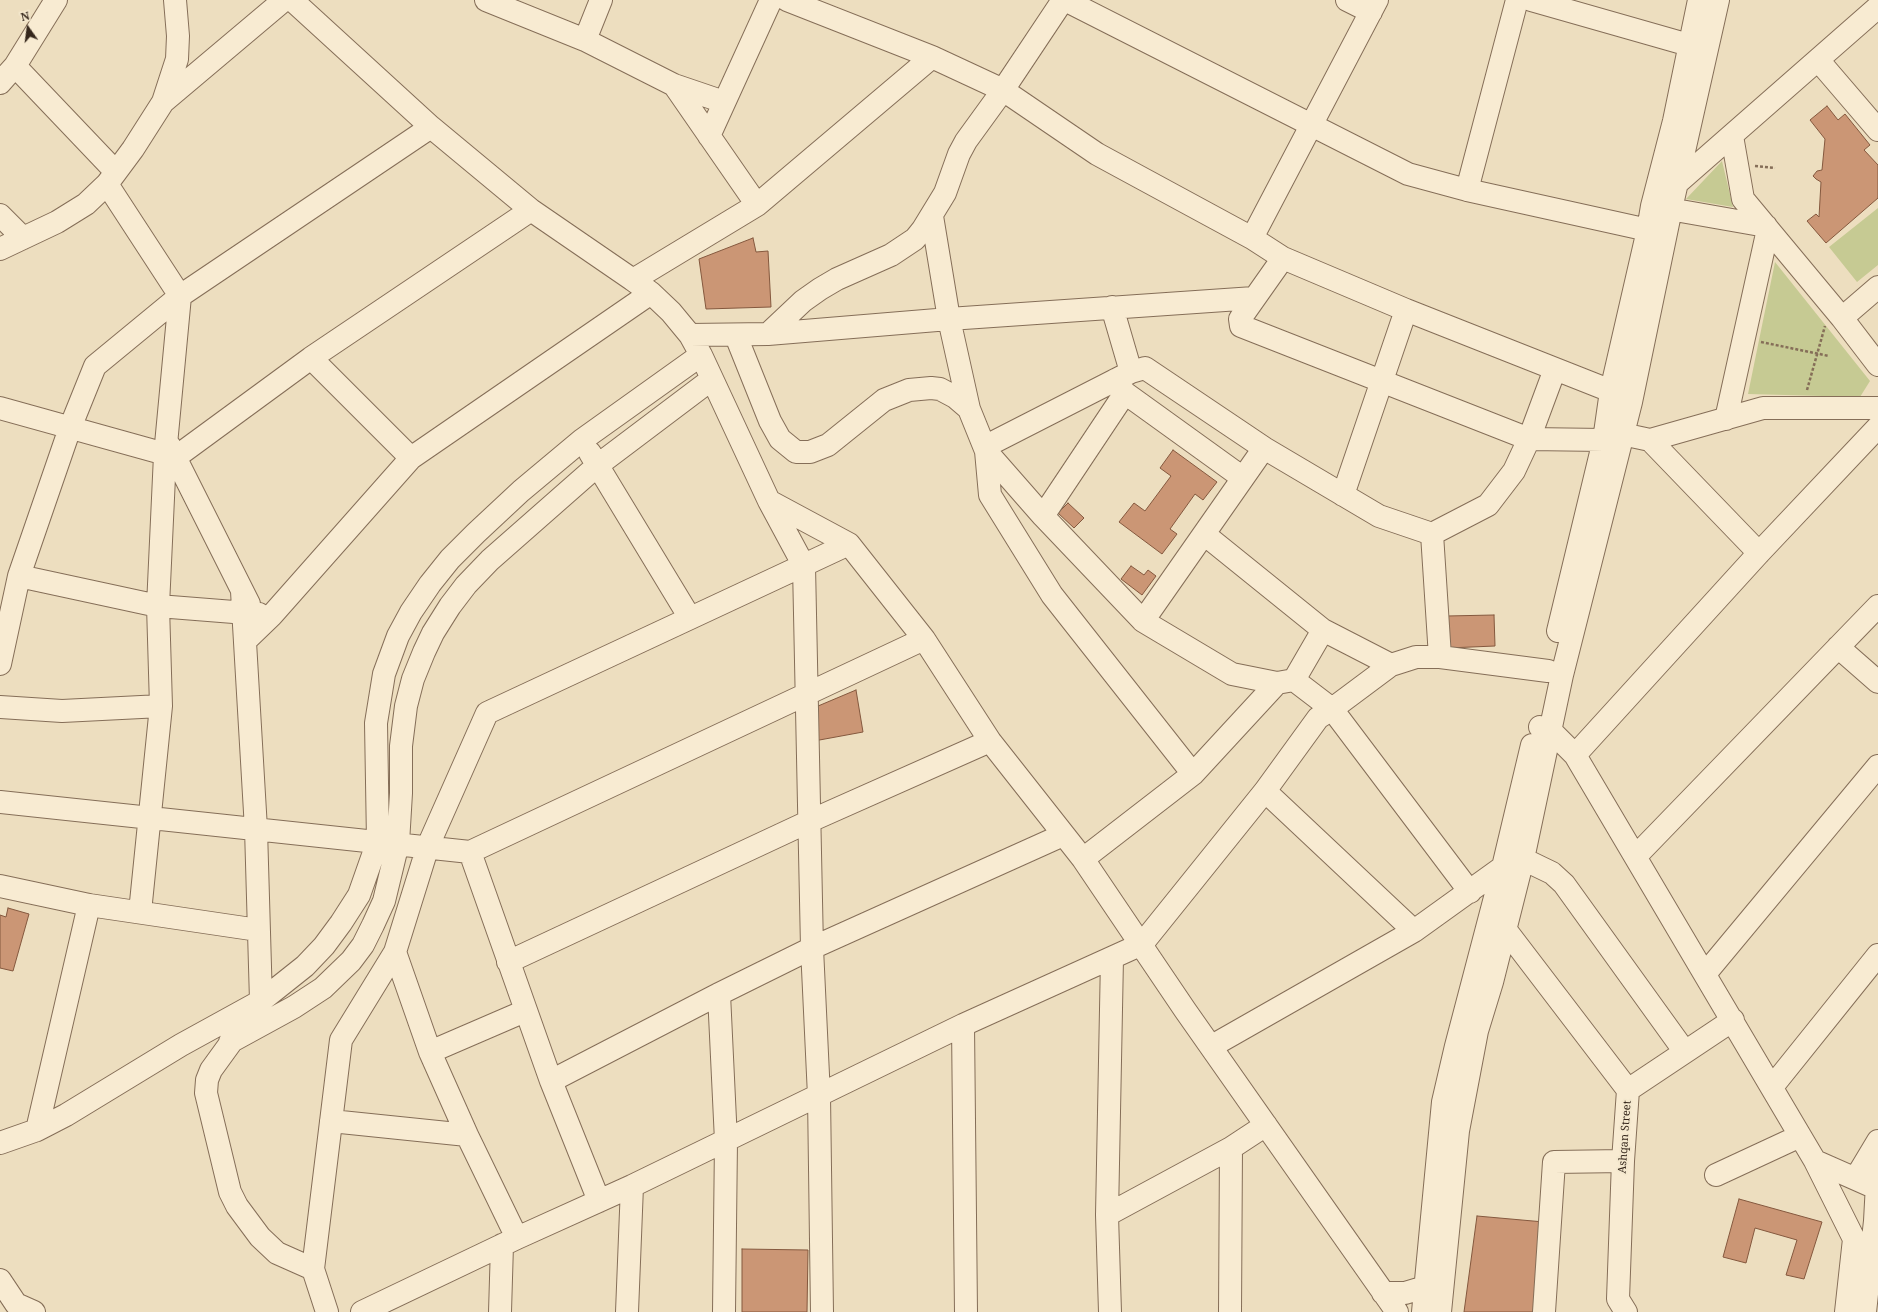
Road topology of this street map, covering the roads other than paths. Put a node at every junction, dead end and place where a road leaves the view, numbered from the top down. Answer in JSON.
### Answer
{"nodes":[{"id":1,"x":56,"y":0,"type":"edge"},
{"id":2,"x":175,"y":0,"type":"edge"},
{"id":3,"x":284,"y":0,"type":"edge"},
{"id":4,"x":292,"y":0,"type":"edge"},
{"id":5,"x":486,"y":0,"type":"edge"},
{"id":6,"x":601,"y":0,"type":"edge"},
{"id":7,"x":771,"y":0,"type":"edge"},
{"id":8,"x":787,"y":0,"type":"edge"},
{"id":9,"x":1064,"y":0,"type":"edge"},
{"id":10,"x":1347,"y":0,"type":"edge"},
{"id":11,"x":1517,"y":0,"type":"edge"},
{"id":12,"x":1531,"y":0,"type":"edge"},
{"id":13,"x":1699,"y":0,"type":"edge"},
{"id":14,"x":1718,"y":0,"type":"edge"},
{"id":15,"x":1866,"y":0,"type":"edge"},
{"id":16,"x":1374,"y":6,"type":"edge"},
{"id":17,"x":1878,"y":7,"type":"edge"},
{"id":18,"x":1861,"y":22,"type":"junction"},
{"id":19,"x":585,"y":40,"type":"junction"},
{"id":20,"x":1690,"y":45,"type":"junction"},
{"id":21,"x":932,"y":57,"type":"junction"},
{"id":22,"x":1818,"y":60,"type":"junction"},
{"id":23,"x":15,"y":66,"type":"junction"},
{"id":24,"x":0,"y":83,"type":"edge"},
{"id":25,"x":674,"y":85,"type":"junction"},
{"id":26,"x":1003,"y":90,"type":"junction"},
{"id":27,"x":163,"y":102,"type":"junction"},
{"id":28,"x":724,"y":102,"type":"junction"},
{"id":29,"x":1311,"y":125,"type":"junction"},
{"id":30,"x":431,"y":127,"type":"junction"},
{"id":31,"x":1878,"y":130,"type":"edge"},
{"id":32,"x":709,"y":136,"type":"junction"},
{"id":33,"x":1732,"y":136,"type":"junction"},
{"id":34,"x":112,"y":178,"type":"junction"},
{"id":35,"x":1678,"y":182,"type":"junction"},
{"id":36,"x":1467,"y":190,"type":"junction"},
{"id":37,"x":757,"y":206,"type":"junction"},
{"id":38,"x":1662,"y":207,"type":"junction"},
{"id":39,"x":531,"y":210,"type":"junction"},
{"id":40,"x":0,"y":215,"type":"edge"},
{"id":41,"x":932,"y":216,"type":"junction"},
{"id":42,"x":1767,"y":227,"type":"junction"},
{"id":43,"x":1648,"y":230,"type":"junction"},
{"id":44,"x":23,"y":238,"type":"junction"},
{"id":45,"x":1252,"y":238,"type":"junction"},
{"id":46,"x":0,"y":249,"type":"edge"},
{"id":47,"x":1282,"y":258,"type":"junction"},
{"id":48,"x":633,"y":280,"type":"junction"},
{"id":49,"x":1878,"y":287,"type":"edge"},
{"id":50,"x":650,"y":293,"type":"junction"},
{"id":51,"x":180,"y":296,"type":"junction"},
{"id":52,"x":1254,"y":298,"type":"junction"},
{"id":53,"x":1112,"y":307,"type":"junction"},
{"id":54,"x":1406,"y":310,"type":"junction"},
{"id":55,"x":949,"y":319,"type":"junction"},
{"id":56,"x":1830,"y":323,"type":"junction"},
{"id":57,"x":768,"y":334,"type":"junction"},
{"id":58,"x":690,"y":335,"type":"junction"},
{"id":59,"x":736,"y":336,"type":"junction"},
{"id":60,"x":701,"y":355,"type":"junction"},
{"id":61,"x":311,"y":358,"type":"junction"},
{"id":62,"x":1878,"y":365,"type":"edge"},
{"id":63,"x":1555,"y":369,"type":"junction"},
{"id":64,"x":712,"y":380,"type":"junction"},
{"id":65,"x":1382,"y":381,"type":"junction"},
{"id":66,"x":1124,"y":382,"type":"junction"},
{"id":67,"x":1611,"y":391,"type":"junction"},
{"id":68,"x":0,"y":408,"type":"edge"},
{"id":69,"x":1878,"y":408,"type":"edge"},
{"id":70,"x":969,"y":409,"type":"junction"},
{"id":71,"x":1726,"y":419,"type":"junction"},
{"id":72,"x":70,"y":428,"type":"junction"},
{"id":73,"x":1878,"y":428,"type":"edge"},
{"id":74,"x":1613,"y":437,"type":"junction"},
{"id":75,"x":1529,"y":439,"type":"junction"},
{"id":76,"x":582,"y":440,"type":"junction"},
{"id":77,"x":1650,"y":440,"type":"junction"},
{"id":78,"x":1264,"y":448,"type":"junction"},
{"id":79,"x":986,"y":450,"type":"junction"},
{"id":80,"x":168,"y":454,"type":"junction"},
{"id":81,"x":411,"y":458,"type":"junction"},
{"id":82,"x":598,"y":465,"type":"junction"},
{"id":83,"x":1243,"y":478,"type":"junction"},
{"id":84,"x":1343,"y":495,"type":"junction"},
{"id":85,"x":769,"y":501,"type":"junction"},
{"id":86,"x":1043,"y":516,"type":"junction"},
{"id":87,"x":1204,"y":534,"type":"junction"},
{"id":88,"x":1432,"y":534,"type":"junction"},
{"id":89,"x":849,"y":544,"type":"junction"},
{"id":90,"x":1760,"y":553,"type":"junction"},
{"id":91,"x":804,"y":566,"type":"junction"},
{"id":92,"x":19,"y":576,"type":"junction"},
{"id":93,"x":158,"y":606,"type":"junction"},
{"id":94,"x":1878,"y":606,"type":"edge"},
{"id":95,"x":5,"y":615,"type":"edge"},
{"id":96,"x":690,"y":618,"type":"junction"},
{"id":97,"x":1143,"y":621,"type":"junction"},
{"id":98,"x":255,"y":622,"type":"junction"},
{"id":99,"x":1323,"y":630,"type":"junction"},
{"id":100,"x":924,"y":639,"type":"junction"},
{"id":101,"x":1838,"y":647,"type":"junction"},
{"id":102,"x":1440,"y":657,"type":"junction"},
{"id":103,"x":0,"y":664,"type":"edge"},
{"id":104,"x":1391,"y":665,"type":"junction"},
{"id":105,"x":1548,"y":671,"type":"junction"},
{"id":106,"x":1285,"y":681,"type":"junction"},
{"id":107,"x":1878,"y":682,"type":"edge"},
{"id":108,"x":807,"y":695,"type":"junction"},
{"id":109,"x":161,"y":706,"type":"junction"},
{"id":110,"x":0,"y":707,"type":"edge"},
{"id":111,"x":1332,"y":709,"type":"junction"},
{"id":112,"x":1543,"y":728,"type":"junction"},
{"id":113,"x":990,"y":741,"type":"junction"},
{"id":114,"x":1575,"y":755,"type":"junction"},
{"id":115,"x":1878,"y":766,"type":"edge"},
{"id":116,"x":1193,"y":774,"type":"junction"},
{"id":117,"x":1265,"y":791,"type":"junction"},
{"id":118,"x":0,"y":802,"type":"edge"},
{"id":119,"x":150,"y":818,"type":"junction"},
{"id":120,"x":810,"y":821,"type":"junction"},
{"id":121,"x":256,"y":829,"type":"junction"},
{"id":122,"x":1063,"y":836,"type":"junction"},
{"id":123,"x":388,"y":842,"type":"junction"},
{"id":124,"x":428,"y":846,"type":"junction"},
{"id":125,"x":470,"y":852,"type":"junction"},
{"id":126,"x":1636,"y":856,"type":"junction"},
{"id":127,"x":1083,"y":859,"type":"junction"},
{"id":128,"x":1513,"y":863,"type":"junction"},
{"id":129,"x":0,"y":886,"type":"edge"},
{"id":130,"x":1470,"y":892,"type":"junction"},
{"id":131,"x":89,"y":905,"type":"junction"},
{"id":132,"x":140,"y":912,"type":"junction"},
{"id":133,"x":1505,"y":929,"type":"junction"},
{"id":134,"x":258,"y":930,"type":"junction"},
{"id":135,"x":1414,"y":931,"type":"junction"},
{"id":136,"x":1142,"y":944,"type":"junction"},
{"id":137,"x":812,"y":948,"type":"junction"},
{"id":138,"x":395,"y":952,"type":"junction"},
{"id":139,"x":1878,"y":955,"type":"edge"},
{"id":140,"x":1112,"y":958,"type":"junction"},
{"id":141,"x":508,"y":962,"type":"junction"},
{"id":142,"x":1705,"y":974,"type":"junction"},
{"id":143,"x":719,"y":994,"type":"junction"},
{"id":144,"x":261,"y":1001,"type":"junction"},
{"id":145,"x":525,"y":1010,"type":"junction"},
{"id":146,"x":1733,"y":1020,"type":"junction"},
{"id":147,"x":963,"y":1025,"type":"junction"},
{"id":148,"x":230,"y":1042,"type":"junction"},
{"id":149,"x":1212,"y":1046,"type":"junction"},
{"id":150,"x":430,"y":1052,"type":"junction"},
{"id":151,"x":1685,"y":1052,"type":"junction"},
{"id":152,"x":551,"y":1081,"type":"junction"},
{"id":153,"x":1772,"y":1087,"type":"junction"},
{"id":154,"x":1628,"y":1090,"type":"junction"},
{"id":155,"x":819,"y":1096,"type":"junction"},
{"id":156,"x":331,"y":1121,"type":"junction"},
{"id":157,"x":1266,"y":1125,"type":"junction"},
{"id":158,"x":37,"y":1130,"type":"junction"},
{"id":159,"x":467,"y":1135,"type":"junction"},
{"id":160,"x":1800,"y":1136,"type":"junction"},
{"id":161,"x":726,"y":1141,"type":"junction"},
{"id":162,"x":1878,"y":1141,"type":"edge"},
{"id":163,"x":0,"y":1143,"type":"edge"},
{"id":164,"x":1231,"y":1148,"type":"junction"},
{"id":165,"x":1623,"y":1161,"type":"junction"},
{"id":166,"x":1815,"y":1161,"type":"junction"},
{"id":167,"x":1878,"y":1165,"type":"edge"},
{"id":168,"x":1716,"y":1175,"type":"dead end"},
{"id":169,"x":1855,"y":1179,"type":"junction"},
{"id":170,"x":632,"y":1186,"type":"junction"},
{"id":171,"x":1876,"y":1188,"type":"junction"},
{"id":172,"x":599,"y":1201,"type":"junction"},
{"id":173,"x":1108,"y":1215,"type":"junction"},
{"id":174,"x":1876,"y":1221,"type":"edge"},
{"id":175,"x":510,"y":1242,"type":"junction"},
{"id":176,"x":313,"y":1269,"type":"junction"},
{"id":177,"x":0,"y":1280,"type":"edge"},
{"id":178,"x":1426,"y":1287,"type":"junction"},
{"id":179,"x":1384,"y":1292,"type":"junction"},
{"id":180,"x":34,"y":1312,"type":"edge"},
{"id":181,"x":327,"y":1312,"type":"edge"},
{"id":182,"x":362,"y":1312,"type":"edge"},
{"id":183,"x":500,"y":1312,"type":"edge"},
{"id":184,"x":627,"y":1312,"type":"edge"},
{"id":185,"x":724,"y":1312,"type":"edge"},
{"id":186,"x":822,"y":1312,"type":"edge"},
{"id":187,"x":966,"y":1312,"type":"edge"},
{"id":188,"x":1110,"y":1312,"type":"edge"},
{"id":189,"x":1230,"y":1312,"type":"edge"},
{"id":190,"x":1397,"y":1312,"type":"edge"},
{"id":191,"x":1423,"y":1312,"type":"edge"},
{"id":192,"x":1440,"y":1312,"type":"edge"},
{"id":193,"x":1544,"y":1312,"type":"edge"},
{"id":194,"x":1626,"y":1312,"type":"edge"},
{"id":195,"x":1846,"y":1312,"type":"edge"},
{"id":196,"x":1865,"y":1312,"type":"edge"}],
"edges":[{"from":1,"to":23,"type":"street"},
{"from":2,"to":27,"type":"street"},
{"from":3,"to":27,"type":"street"},
{"from":4,"to":30,"type":"street"},
{"from":5,"to":19,"type":"street"},
{"from":6,"to":19,"type":"street"},
{"from":7,"to":28,"type":"street"},
{"from":8,"to":21,"type":"street"},
{"from":9,"to":26,"type":"street"},
{"from":9,"to":29,"type":"street"},
{"from":10,"to":16,"type":"street"},
{"from":11,"to":36,"type":"street"},
{"from":12,"to":20,"type":"street"},
{"from":13,"to":20,"type":"street"},
{"from":14,"to":35,"type":"street"},
{"from":15,"to":18,"type":"street"},
{"from":16,"to":29,"type":"street"},
{"from":17,"to":18,"type":"street"},
{"from":18,"to":22,"type":"street"},
{"from":19,"to":25,"type":"street"},
{"from":20,"to":38,"type":"street"},
{"from":21,"to":26,"type":"street"},
{"from":21,"to":37,"type":"street"},
{"from":22,"to":31,"type":"street"},
{"from":22,"to":33,"type":"street"},
{"from":23,"to":24,"type":"street"},
{"from":23,"to":34,"type":"street"},
{"from":25,"to":28,"type":"street"},
{"from":25,"to":32,"type":"street"},
{"from":26,"to":41,"type":"street"},
{"from":26,"to":45,"type":"street"},
{"from":27,"to":34,"type":"street"},
{"from":28,"to":32,"type":"street"},
{"from":29,"to":36,"type":"street"},
{"from":29,"to":45,"type":"street"},
{"from":30,"to":39,"type":"street"},
{"from":30,"to":51,"type":"street"},
{"from":32,"to":37,"type":"street"},
{"from":33,"to":35,"type":"street"},
{"from":33,"to":42,"type":"street"},
{"from":34,"to":44,"type":"street"},
{"from":34,"to":51,"type":"street"},
{"from":35,"to":38,"type":"street"},
{"from":36,"to":43,"type":"street"},
{"from":37,"to":48,"type":"street"},
{"from":38,"to":42,"type":"street"},
{"from":38,"to":43,"type":"street"},
{"from":38,"to":74,"type":"street"},
{"from":39,"to":48,"type":"street"},
{"from":39,"to":61,"type":"street"},
{"from":40,"to":44,"type":"street"},
{"from":41,"to":55,"type":"street"},
{"from":41,"to":57,"type":"street"},
{"from":42,"to":56,"type":"street"},
{"from":42,"to":71,"type":"street"},
{"from":43,"to":67,"type":"street"},
{"from":44,"to":46,"type":"street"},
{"from":45,"to":47,"type":"street"},
{"from":47,"to":52,"type":"street"},
{"from":47,"to":54,"type":"street"},
{"from":48,"to":50,"type":"street"},
{"from":49,"to":56,"type":"street"},
{"from":50,"to":58,"type":"street"},
{"from":50,"to":81,"type":"street"},
{"from":51,"to":72,"type":"street"},
{"from":51,"to":80,"type":"street"},
{"from":52,"to":53,"type":"street"},
{"from":52,"to":65,"type":"street"},
{"from":53,"to":55,"type":"street"},
{"from":53,"to":66,"type":"street"},
{"from":54,"to":63,"type":"street"},
{"from":54,"to":65,"type":"street"},
{"from":55,"to":57,"type":"street"},
{"from":55,"to":70,"type":"street"},
{"from":56,"to":62,"type":"street"},
{"from":57,"to":59,"type":"street"},
{"from":58,"to":59,"type":"street"},
{"from":58,"to":60,"type":"street"},
{"from":59,"to":70,"type":"street"},
{"from":60,"to":64,"type":"street"},
{"from":60,"to":76,"type":"street"},
{"from":61,"to":80,"type":"street"},
{"from":61,"to":81,"type":"street"},
{"from":63,"to":67,"type":"street"},
{"from":63,"to":75,"type":"street"},
{"from":64,"to":82,"type":"street"},
{"from":64,"to":85,"type":"street"},
{"from":65,"to":75,"type":"street"},
{"from":65,"to":84,"type":"street"},
{"from":66,"to":78,"type":"street"},
{"from":66,"to":79,"type":"street"},
{"from":66,"to":83,"type":"street"},
{"from":66,"to":86,"type":"street"},
{"from":67,"to":74,"type":"street"},
{"from":68,"to":72,"type":"street"},
{"from":69,"to":71,"type":"street"},
{"from":70,"to":79,"type":"street"},
{"from":71,"to":77,"type":"street"},
{"from":72,"to":80,"type":"street"},
{"from":72,"to":92,"type":"street"},
{"from":73,"to":90,"type":"street"},
{"from":74,"to":75,"type":"street"},
{"from":74,"to":77,"type":"street"},
{"from":74,"to":105,"type":"street"},
{"from":74,"to":112,"type":"street"},
{"from":75,"to":88,"type":"street"},
{"from":76,"to":82,"type":"street"},
{"from":76,"to":123,"type":"street"},
{"from":77,"to":90,"type":"street"},
{"from":78,"to":83,"type":"street"},
{"from":78,"to":84,"type":"street"},
{"from":79,"to":86,"type":"street"},
{"from":79,"to":116,"type":"street"},
{"from":80,"to":93,"type":"street"},
{"from":80,"to":98,"type":"street"},
{"from":81,"to":98,"type":"street"},
{"from":82,"to":96,"type":"street"},
{"from":82,"to":123,"type":"street"},
{"from":83,"to":87,"type":"street"},
{"from":84,"to":88,"type":"street"},
{"from":85,"to":89,"type":"street"},
{"from":85,"to":91,"type":"street"},
{"from":86,"to":97,"type":"street"},
{"from":87,"to":97,"type":"street"},
{"from":87,"to":99,"type":"street"},
{"from":88,"to":102,"type":"street"},
{"from":89,"to":91,"type":"street"},
{"from":89,"to":100,"type":"street"},
{"from":90,"to":114,"type":"street"},
{"from":91,"to":96,"type":"street"},
{"from":91,"to":108,"type":"street"},
{"from":92,"to":93,"type":"street"},
{"from":92,"to":95,"type":"street"},
{"from":93,"to":98,"type":"street"},
{"from":93,"to":109,"type":"street"},
{"from":94,"to":101,"type":"street"},
{"from":95,"to":103,"type":"street"},
{"from":96,"to":124,"type":"street"},
{"from":97,"to":106,"type":"street"},
{"from":98,"to":121,"type":"street"},
{"from":99,"to":104,"type":"street"},
{"from":99,"to":106,"type":"street"},
{"from":100,"to":108,"type":"street"},
{"from":100,"to":113,"type":"street"},
{"from":101,"to":107,"type":"street"},
{"from":101,"to":126,"type":"street"},
{"from":102,"to":104,"type":"street"},
{"from":102,"to":105,"type":"street"},
{"from":104,"to":111,"type":"street"},
{"from":105,"to":112,"type":"street"},
{"from":106,"to":111,"type":"street"},
{"from":106,"to":116,"type":"street"},
{"from":108,"to":120,"type":"street"},
{"from":108,"to":125,"type":"street"},
{"from":109,"to":110,"type":"street"},
{"from":109,"to":119,"type":"street"},
{"from":111,"to":117,"type":"street"},
{"from":111,"to":130,"type":"street"},
{"from":112,"to":114,"type":"street"},
{"from":112,"to":128,"type":"street"},
{"from":113,"to":120,"type":"street"},
{"from":113,"to":122,"type":"street"},
{"from":114,"to":126,"type":"street"},
{"from":115,"to":142,"type":"street"},
{"from":116,"to":127,"type":"street"},
{"from":117,"to":135,"type":"street"},
{"from":117,"to":136,"type":"street"},
{"from":118,"to":119,"type":"street"},
{"from":119,"to":121,"type":"street"},
{"from":119,"to":132,"type":"street"},
{"from":120,"to":137,"type":"street"},
{"from":120,"to":141,"type":"street"},
{"from":121,"to":123,"type":"street"},
{"from":121,"to":134,"type":"street"},
{"from":122,"to":127,"type":"street"},
{"from":122,"to":137,"type":"street"},
{"from":123,"to":124,"type":"street"},
{"from":123,"to":144,"type":"street"},
{"from":123,"to":148,"type":"street"},
{"from":124,"to":125,"type":"street"},
{"from":124,"to":138,"type":"street"},
{"from":125,"to":141,"type":"street"},
{"from":126,"to":142,"type":"street"},
{"from":127,"to":136,"type":"street"},
{"from":128,"to":130,"type":"street"},
{"from":128,"to":133,"type":"street"},
{"from":128,"to":151,"type":"street"},
{"from":128,"to":178,"type":"street"},
{"from":129,"to":131,"type":"street"},
{"from":130,"to":135,"type":"street"},
{"from":131,"to":132,"type":"street"},
{"from":131,"to":158,"type":"street"},
{"from":132,"to":134,"type":"street"},
{"from":133,"to":154,"type":"street","name":"Ashqan Street"},
{"from":133,"to":192,"type":"street"},
{"from":134,"to":144,"type":"street"},
{"from":135,"to":149,"type":"street"},
{"from":136,"to":140,"type":"street"},
{"from":136,"to":149,"type":"street"},
{"from":137,"to":143,"type":"street"},
{"from":137,"to":155,"type":"street"},
{"from":138,"to":150,"type":"street"},
{"from":138,"to":156,"type":"street"},
{"from":139,"to":153,"type":"street"},
{"from":140,"to":147,"type":"street"},
{"from":140,"to":173,"type":"street"},
{"from":141,"to":145,"type":"street"},
{"from":142,"to":146,"type":"street"},
{"from":143,"to":152,"type":"street"},
{"from":143,"to":161,"type":"street"},
{"from":144,"to":148,"type":"street"},
{"from":144,"to":158,"type":"street"},
{"from":145,"to":150,"type":"street"},
{"from":145,"to":152,"type":"street"},
{"from":146,"to":151,"type":"street"},
{"from":146,"to":153,"type":"street"},
{"from":147,"to":155,"type":"street"},
{"from":147,"to":187,"type":"street"},
{"from":148,"to":176,"type":"street"},
{"from":149,"to":157,"type":"street"},
{"from":150,"to":159,"type":"street"},
{"from":151,"to":154,"type":"street"},
{"from":152,"to":172,"type":"street"},
{"from":153,"to":160,"type":"street"},
{"from":154,"to":165,"type":"street","name":"Ashqan Street"},
{"from":155,"to":161,"type":"street"},
{"from":155,"to":186,"type":"street"},
{"from":156,"to":159,"type":"street"},
{"from":156,"to":176,"type":"street"},
{"from":157,"to":164,"type":"street"},
{"from":157,"to":179,"type":"street"},
{"from":158,"to":163,"type":"street"},
{"from":159,"to":175,"type":"street"},
{"from":160,"to":166,"type":"street"},
{"from":160,"to":168,"type":"street"},
{"from":161,"to":170,"type":"street"},
{"from":161,"to":185,"type":"street"},
{"from":162,"to":169,"type":"street"},
{"from":164,"to":173,"type":"street"},
{"from":164,"to":189,"type":"street"},
{"from":165,"to":193,"type":"street"},
{"from":165,"to":194,"type":"street","name":"Ashqan Street"},
{"from":166,"to":169,"type":"street"},
{"from":166,"to":195,"type":"street"},
{"from":167,"to":171,"type":"street"},
{"from":169,"to":171,"type":"street"},
{"from":170,"to":172,"type":"street"},
{"from":170,"to":184,"type":"street"},
{"from":171,"to":174,"type":"street"},
{"from":172,"to":175,"type":"street"},
{"from":173,"to":188,"type":"street"},
{"from":174,"to":196,"type":"street"},
{"from":175,"to":182,"type":"street"},
{"from":175,"to":183,"type":"street"},
{"from":176,"to":181,"type":"street"},
{"from":177,"to":180,"type":"street"},
{"from":178,"to":179,"type":"street"},
{"from":178,"to":191,"type":"street"},
{"from":179,"to":190,"type":"street"}]}
